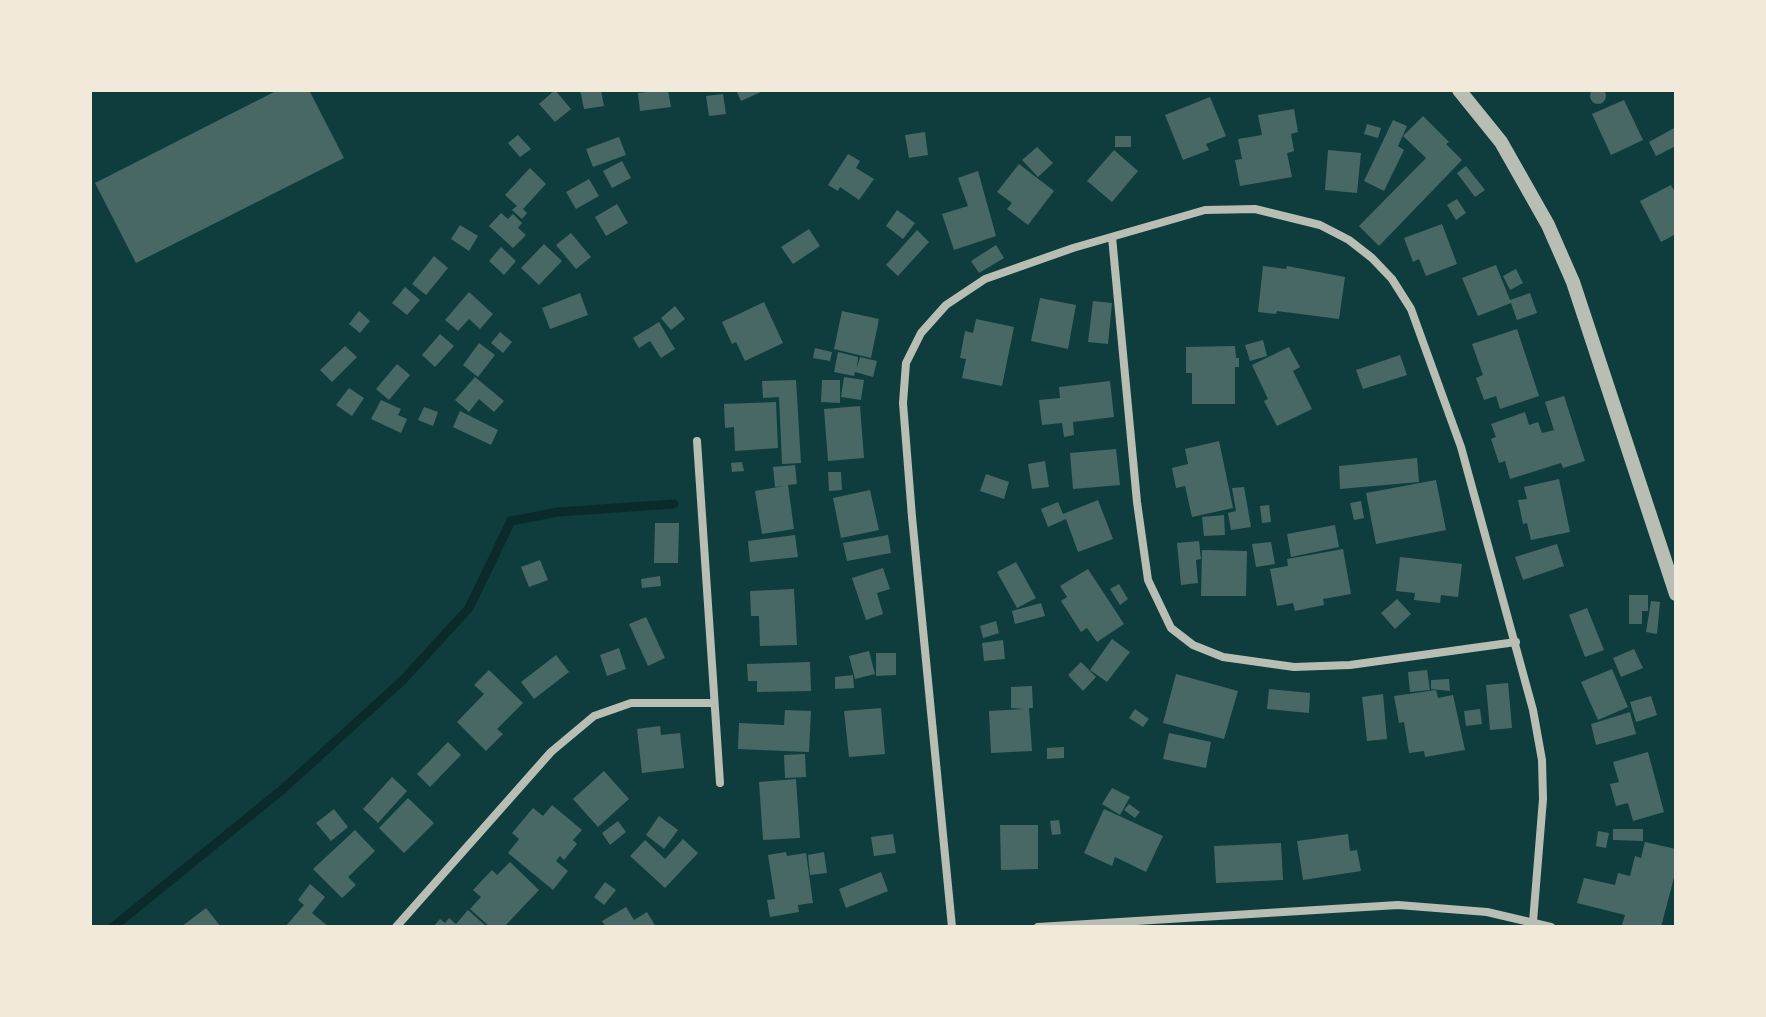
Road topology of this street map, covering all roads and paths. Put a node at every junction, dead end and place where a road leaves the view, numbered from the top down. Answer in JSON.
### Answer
{"nodes":[{"id":1,"x":1459,"y":90,"type":"edge"},
{"id":2,"x":1112,"y":237,"type":"junction"},
{"id":3,"x":697,"y":441,"type":"dead end"},
{"id":4,"x":1676,"y":591,"type":"edge"},
{"id":5,"x":1516,"y":642,"type":"junction"},
{"id":6,"x":714,"y":703,"type":"junction"},
{"id":7,"x":720,"y":783,"type":"dead end"},
{"id":8,"x":1533,"y":922,"type":"junction"},
{"id":9,"x":396,"y":927,"type":"edge"},
{"id":10,"x":952,"y":927,"type":"edge"},
{"id":11,"x":1038,"y":927,"type":"edge"},
{"id":12,"x":1551,"y":927,"type":"edge"}],
"edges":[{"from":1,"to":4,"type":"street"},
{"from":2,"to":5,"type":"street"},
{"from":2,"to":5,"type":"street"},
{"from":2,"to":10,"type":"street"},
{"from":3,"to":6,"type":"street"},
{"from":5,"to":8,"type":"street"},
{"from":6,"to":7,"type":"street"},
{"from":6,"to":9,"type":"street"},
{"from":8,"to":11,"type":"street"},
{"from":8,"to":12,"type":"street"}]}
